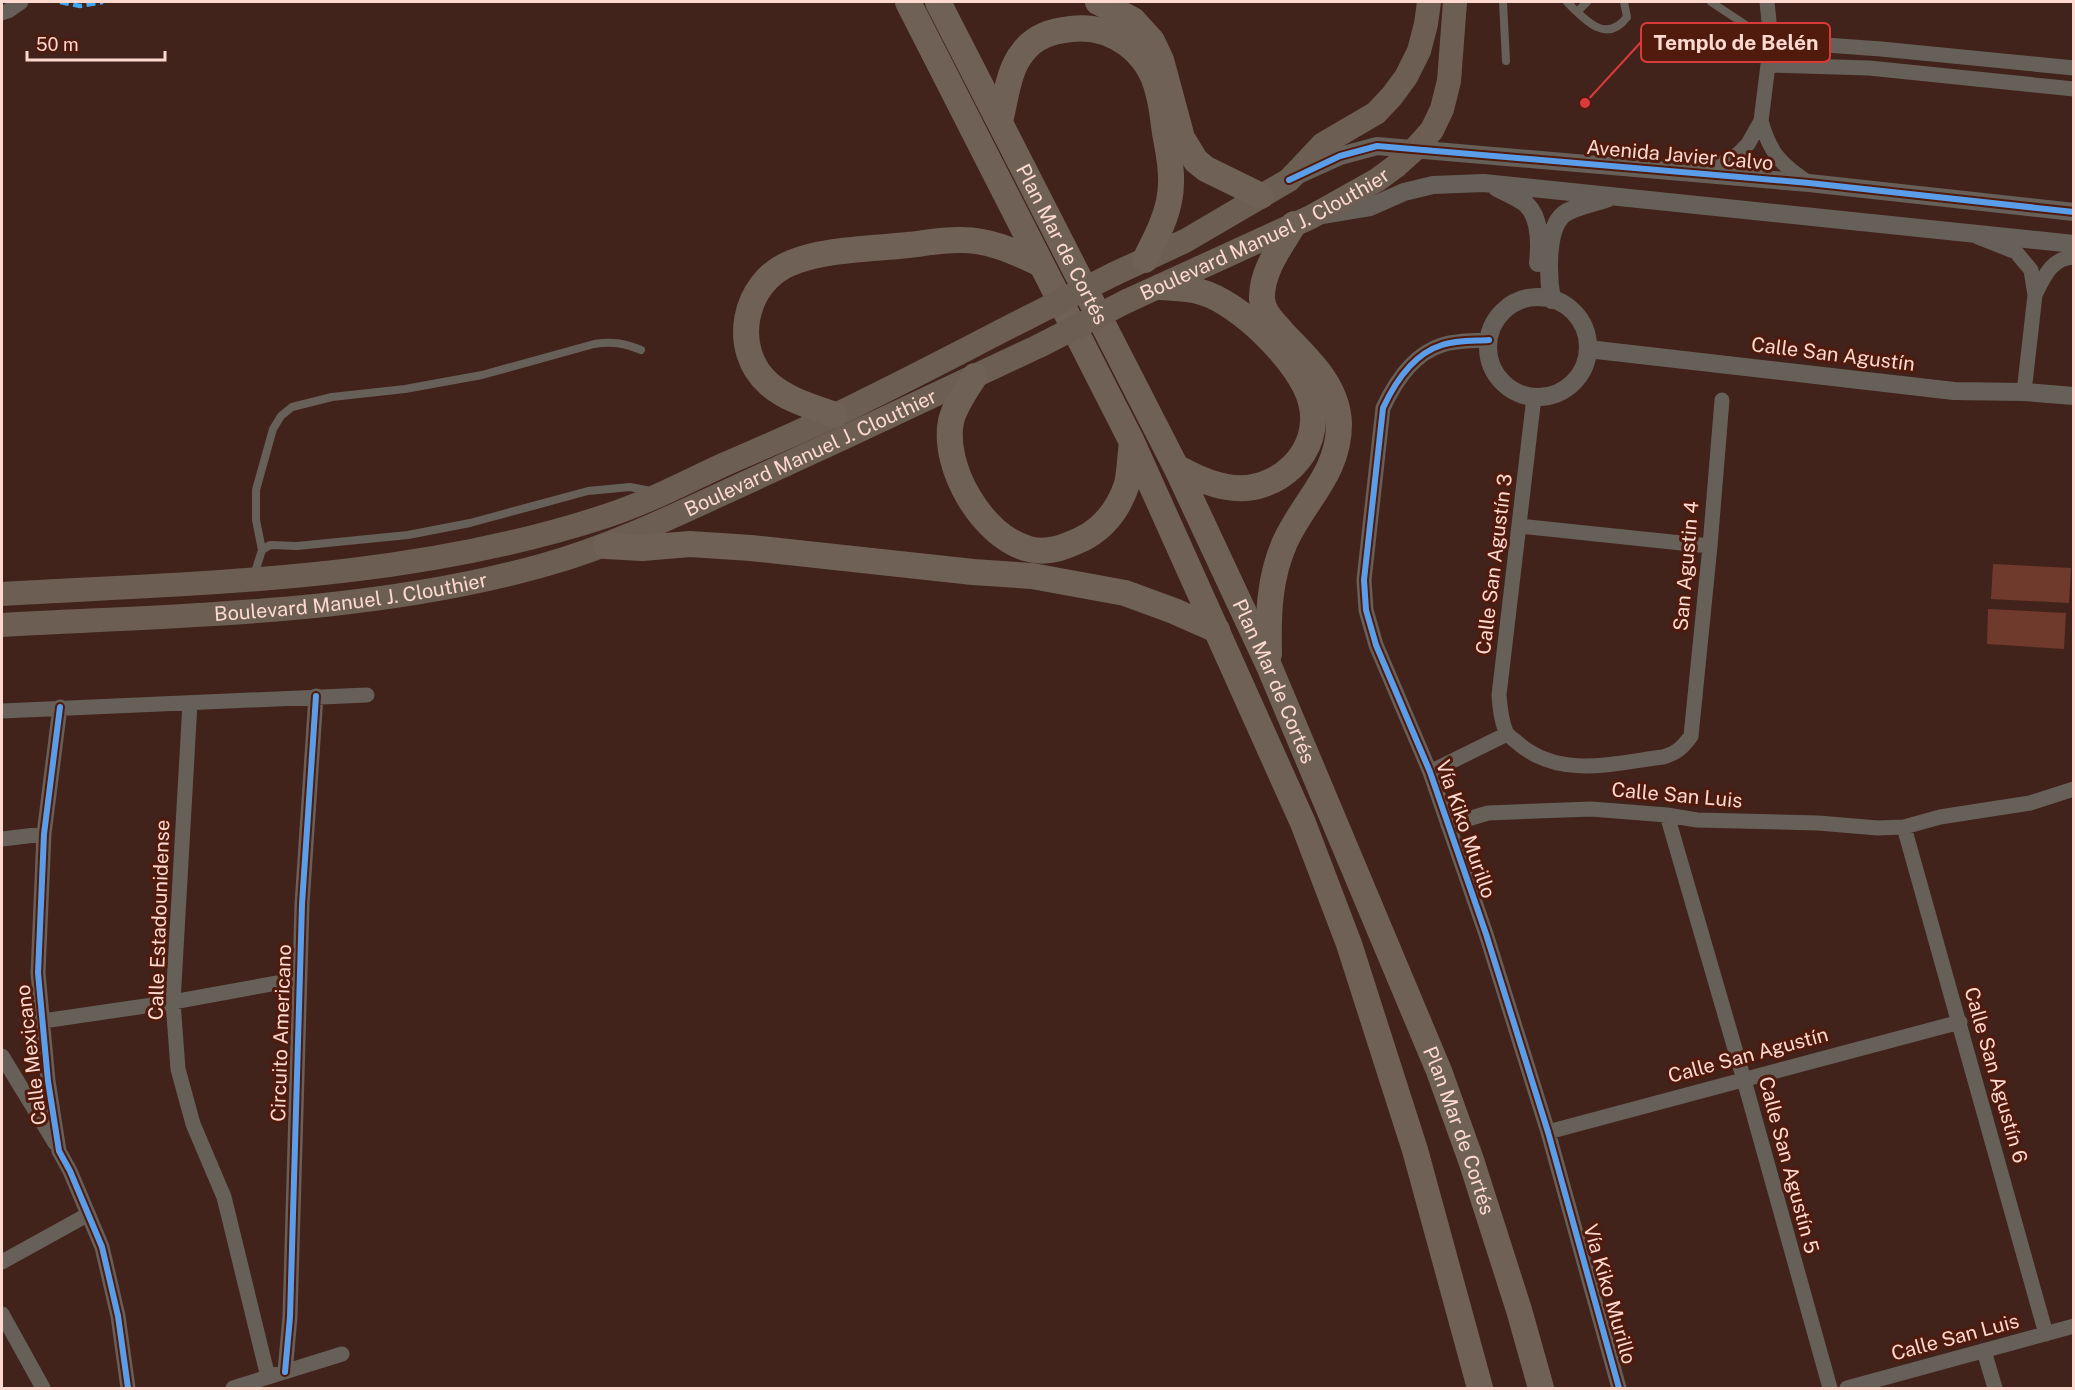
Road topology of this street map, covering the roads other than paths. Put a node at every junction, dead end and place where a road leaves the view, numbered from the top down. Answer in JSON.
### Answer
{"nodes":[{"id":1,"x":21,"y":2,"type":"edge"},
{"id":2,"x":908,"y":2,"type":"edge"},
{"id":3,"x":938,"y":2,"type":"edge"},
{"id":4,"x":1098,"y":2,"type":"edge"},
{"id":5,"x":1429,"y":2,"type":"edge"},
{"id":6,"x":1455,"y":2,"type":"edge"},
{"id":7,"x":1503,"y":2,"type":"edge"},
{"id":8,"x":1567,"y":2,"type":"edge"},
{"id":9,"x":1587,"y":2,"type":"edge"},
{"id":10,"x":1624,"y":2,"type":"edge"},
{"id":11,"x":1711,"y":2,"type":"edge"},
{"id":12,"x":1767,"y":2,"type":"edge"},
{"id":13,"x":1577,"y":12,"type":"junction"},
{"id":14,"x":2,"y":13,"type":"edge"},
{"id":15,"x":1771,"y":41,"type":"junction"},
{"id":16,"x":1506,"y":62,"type":"dead end"},
{"id":17,"x":1768,"y":66,"type":"junction"},
{"id":18,"x":2073,"y":68,"type":"edge"},
{"id":19,"x":2073,"y":89,"type":"edge"},
{"id":20,"x":1000,"y":121,"type":"junction"},
{"id":21,"x":1761,"y":121,"type":"junction"},
{"id":22,"x":1700,"y":173,"type":"junction"},
{"id":23,"x":1289,"y":180,"type":"junction"},
{"id":24,"x":1484,"y":183,"type":"junction"},
{"id":25,"x":1809,"y":183,"type":"junction"},
{"id":26,"x":1261,"y":196,"type":"junction"},
{"id":27,"x":1616,"y":196,"type":"junction"},
{"id":28,"x":2073,"y":212,"type":"edge"},
{"id":29,"x":1303,"y":220,"type":"junction"},
{"id":30,"x":1967,"y":233,"type":"junction"},
{"id":31,"x":2073,"y":244,"type":"edge"},
{"id":32,"x":2073,"y":257,"type":"edge"},
{"id":33,"x":1145,"y":260,"type":"junction"},
{"id":34,"x":1041,"y":264,"type":"junction"},
{"id":35,"x":1160,"y":287,"type":"junction"},
{"id":36,"x":2035,"y":295,"type":"junction"},
{"id":37,"x":1544,"y":298,"type":"junction"},
{"id":38,"x":1489,"y":340,"type":"junction"},
{"id":39,"x":1588,"y":348,"type":"junction"},
{"id":40,"x":641,"y":350,"type":"dead end"},
{"id":41,"x":975,"y":376,"type":"junction"},
{"id":42,"x":2024,"y":392,"type":"junction"},
{"id":43,"x":2073,"y":396,"type":"edge"},
{"id":44,"x":1534,"y":398,"type":"junction"},
{"id":45,"x":1722,"y":400,"type":"dead end"},
{"id":46,"x":835,"y":415,"type":"junction"},
{"id":47,"x":1132,"y":442,"type":"junction"},
{"id":48,"x":1176,"y":467,"type":"junction"},
{"id":49,"x":661,"y":493,"type":"junction"},
{"id":50,"x":1520,"y":526,"type":"junction"},
{"id":51,"x":606,"y":546,"type":"junction"},
{"id":52,"x":1710,"y":546,"type":"junction"},
{"id":53,"x":262,"y":550,"type":"junction"},
{"id":54,"x":252,"y":580,"type":"junction"},
{"id":55,"x":2,"y":594,"type":"edge"},
{"id":56,"x":2,"y":625,"type":"edge"},
{"id":57,"x":1217,"y":630,"type":"junction"},
{"id":58,"x":1269,"y":666,"type":"junction"},
{"id":59,"x":367,"y":695,"type":"dead end"},
{"id":60,"x":316,"y":696,"type":"junction"},
{"id":61,"x":190,"y":703,"type":"junction"},
{"id":62,"x":60,"y":707,"type":"junction"},
{"id":63,"x":2,"y":711,"type":"edge"},
{"id":64,"x":1507,"y":734,"type":"junction"},
{"id":65,"x":1430,"y":772,"type":"junction"},
{"id":66,"x":2073,"y":789,"type":"edge"},
{"id":67,"x":1667,"y":815,"type":"junction"},
{"id":68,"x":1448,"y":825,"type":"junction"},
{"id":69,"x":1904,"y":827,"type":"junction"},
{"id":70,"x":44,"y":834,"type":"junction"},
{"id":71,"x":2,"y":839,"type":"edge"},
{"id":72,"x":299,"y":979,"type":"junction"},
{"id":73,"x":173,"y":1002,"type":"junction"},
{"id":74,"x":43,"y":1021,"type":"junction"},
{"id":75,"x":1960,"y":1022,"type":"junction"},
{"id":76,"x":2,"y":1056,"type":"edge"},
{"id":77,"x":1744,"y":1080,"type":"junction"},
{"id":78,"x":1548,"y":1132,"type":"junction"},
{"id":79,"x":60,"y":1151,"type":"junction"},
{"id":80,"x":87,"y":1215,"type":"junction"},
{"id":81,"x":2,"y":1262,"type":"edge"},
{"id":82,"x":2,"y":1314,"type":"edge"},
{"id":83,"x":2073,"y":1326,"type":"edge"},
{"id":84,"x":2046,"y":1334,"type":"junction"},
{"id":85,"x":1984,"y":1351,"type":"junction"},
{"id":86,"x":342,"y":1354,"type":"dead end"},
{"id":87,"x":285,"y":1372,"type":"junction"},
{"id":88,"x":268,"y":1377,"type":"junction"},
{"id":89,"x":42,"y":1389,"type":"edge"},
{"id":90,"x":128,"y":1389,"type":"edge"},
{"id":91,"x":233,"y":1389,"type":"edge"},
{"id":92,"x":1480,"y":1389,"type":"edge"},
{"id":93,"x":1541,"y":1389,"type":"edge"},
{"id":94,"x":1619,"y":1389,"type":"edge"},
{"id":95,"x":1830,"y":1389,"type":"edge"},
{"id":96,"x":1847,"y":1389,"type":"edge"},
{"id":97,"x":1995,"y":1389,"type":"edge"}],
"edges":[{"from":1,"to":14,"type":"street"},
{"from":2,"to":34,"type":"highway","name":"Plan Mar de Cortés"},
{"from":3,"to":20,"type":"highway","name":"Plan Mar de Cortés"},
{"from":4,"to":26,"type":"highway"},
{"from":5,"to":23,"type":"main road","name":"Boulevard Manuel J. Clouthier"},
{"from":6,"to":29,"type":"main road","name":"Boulevard Manuel J. Clouthier","bridge":true},
{"from":7,"to":16,"type":"lane"},
{"from":8,"to":13,"type":"lane"},
{"from":9,"to":13,"type":"lane"},
{"from":10,"to":13,"type":"lane"},
{"from":11,"to":15,"type":"lane"},
{"from":12,"to":15,"type":"street"},
{"from":15,"to":17,"type":"street"},
{"from":15,"to":18,"type":"street"},
{"from":17,"to":19,"type":"street"},
{"from":17,"to":21,"type":"street"},
{"from":20,"to":33,"type":"highway"},
{"from":20,"to":48,"type":"highway","name":"Plan Mar de Cortés"},
{"from":21,"to":22,"type":"street"},
{"from":21,"to":25,"type":"street"},
{"from":22,"to":23,"type":"street","name":"Avenida Javier Calvo"},
{"from":22,"to":25,"type":"street","name":"Avenida Javier Calvo"},
{"from":23,"to":26,"type":"main road","name":"Boulevard Manuel J. Clouthier"},
{"from":24,"to":27,"type":"street"},
{"from":24,"to":29,"type":"street"},
{"from":24,"to":37,"type":"street"},
{"from":25,"to":28,"type":"street","name":"Avenida Javier Calvo"},
{"from":26,"to":33,"type":"main road","name":"Boulevard Manuel J. Clouthier"},
{"from":27,"to":30,"type":"street"},
{"from":27,"to":37,"type":"street"},
{"from":29,"to":35,"type":"main road","name":"Boulevard Manuel J. Clouthier"},
{"from":29,"to":58,"type":"highway"},
{"from":30,"to":31,"type":"street"},
{"from":30,"to":36,"type":"street"},
{"from":32,"to":36,"type":"street"},
{"from":33,"to":46,"type":"main road","name":"Boulevard Manuel J. Clouthier","bridge":true},
{"from":34,"to":46,"type":"highway"},
{"from":34,"to":47,"type":"highway","name":"Plan Mar de Cortés"},
{"from":35,"to":41,"type":"main road","name":"Boulevard Manuel J. Clouthier","bridge":true},
{"from":35,"to":48,"type":"highway"},
{"from":36,"to":42,"type":"street"},
{"from":37,"to":38,"type":"street"},
{"from":37,"to":39,"type":"street"},
{"from":38,"to":44,"type":"street"},
{"from":38,"to":65,"type":"street","name":"Vía Kiko Murillo"},
{"from":39,"to":42,"type":"street","name":"Calle San Agustín"},
{"from":39,"to":44,"type":"street"},
{"from":40,"to":53,"type":"lane"},
{"from":41,"to":47,"type":"highway"},
{"from":41,"to":51,"type":"main road","name":"Boulevard Manuel J. Clouthier"},
{"from":42,"to":43,"type":"street","name":"Calle San Agustín"},
{"from":44,"to":50,"type":"street","name":"Calle San Agustín 3"},
{"from":45,"to":52,"type":"street","name":"San Agustin 4"},
{"from":46,"to":49,"type":"main road","name":"Boulevard Manuel J. Clouthier"},
{"from":47,"to":57,"type":"highway","name":"Plan Mar de Cortés"},
{"from":48,"to":58,"type":"highway","name":"Plan Mar de Cortés"},
{"from":49,"to":53,"type":"lane"},
{"from":49,"to":54,"type":"main road","name":"Boulevard Manuel J. Clouthier"},
{"from":50,"to":52,"type":"street"},
{"from":50,"to":64,"type":"street","name":"Calle San Agustín 3"},
{"from":51,"to":56,"type":"main road","name":"Boulevard Manuel J. Clouthier"},
{"from":51,"to":57,"type":"highway"},
{"from":52,"to":64,"type":"street","name":"San Agustin 4"},
{"from":53,"to":54,"type":"lane"},
{"from":54,"to":55,"type":"main road","name":"Boulevard Manuel J. Clouthier"},
{"from":57,"to":92,"type":"highway","name":"Plan Mar de Cortés"},
{"from":58,"to":93,"type":"highway","name":"Plan Mar de Cortés"},
{"from":59,"to":60,"type":"street"},
{"from":60,"to":61,"type":"street"},
{"from":60,"to":72,"type":"street","name":"Circuito Americano"},
{"from":61,"to":62,"type":"street"},
{"from":61,"to":73,"type":"street","name":"Calle Estadounidense"},
{"from":62,"to":63,"type":"street"},
{"from":62,"to":70,"type":"street","name":"Calle Mexicano"},
{"from":64,"to":65,"type":"street"},
{"from":65,"to":68,"type":"street","name":"Vía Kiko Murillo"},
{"from":66,"to":69,"type":"street","name":"Calle San Luis"},
{"from":67,"to":68,"type":"street","name":"Calle San Luis"},
{"from":67,"to":69,"type":"street","name":"Calle San Luis"},
{"from":67,"to":77,"type":"street","name":"Calle San Agustín 5"},
{"from":68,"to":78,"type":"street","name":"Vía Kiko Murillo"},
{"from":69,"to":75,"type":"street","name":"Calle San Agustín 6"},
{"from":70,"to":71,"type":"street"},
{"from":70,"to":74,"type":"street","name":"Calle Mexicano"},
{"from":72,"to":73,"type":"street"},
{"from":72,"to":87,"type":"street","name":"Circuito Americano"},
{"from":73,"to":74,"type":"street"},
{"from":73,"to":88,"type":"street","name":"Calle Estadounidense"},
{"from":74,"to":79,"type":"street","name":"Calle Mexicano"},
{"from":75,"to":77,"type":"street","name":"Calle San Agustín"},
{"from":75,"to":84,"type":"street","name":"Calle San Agustín 6"},
{"from":76,"to":79,"type":"street","name":"Calle Mexicano"},
{"from":77,"to":78,"type":"street","name":"Calle San Agustín"},
{"from":77,"to":95,"type":"street","name":"Calle San Agustín 5"},
{"from":78,"to":94,"type":"street","name":"Vía Kiko Murillo"},
{"from":79,"to":80,"type":"street","name":"Calle Mexicano"},
{"from":80,"to":81,"type":"street"},
{"from":80,"to":90,"type":"street","name":"Calle Mexicano"},
{"from":82,"to":89,"type":"street"},
{"from":83,"to":84,"type":"street","name":"Calle San Luis"},
{"from":84,"to":85,"type":"street","name":"Calle San Luis"},
{"from":85,"to":96,"type":"street","name":"Calle San Luis"},
{"from":85,"to":97,"type":"street"},
{"from":86,"to":87,"type":"street"},
{"from":87,"to":88,"type":"street"},
{"from":88,"to":91,"type":"street"}]}
